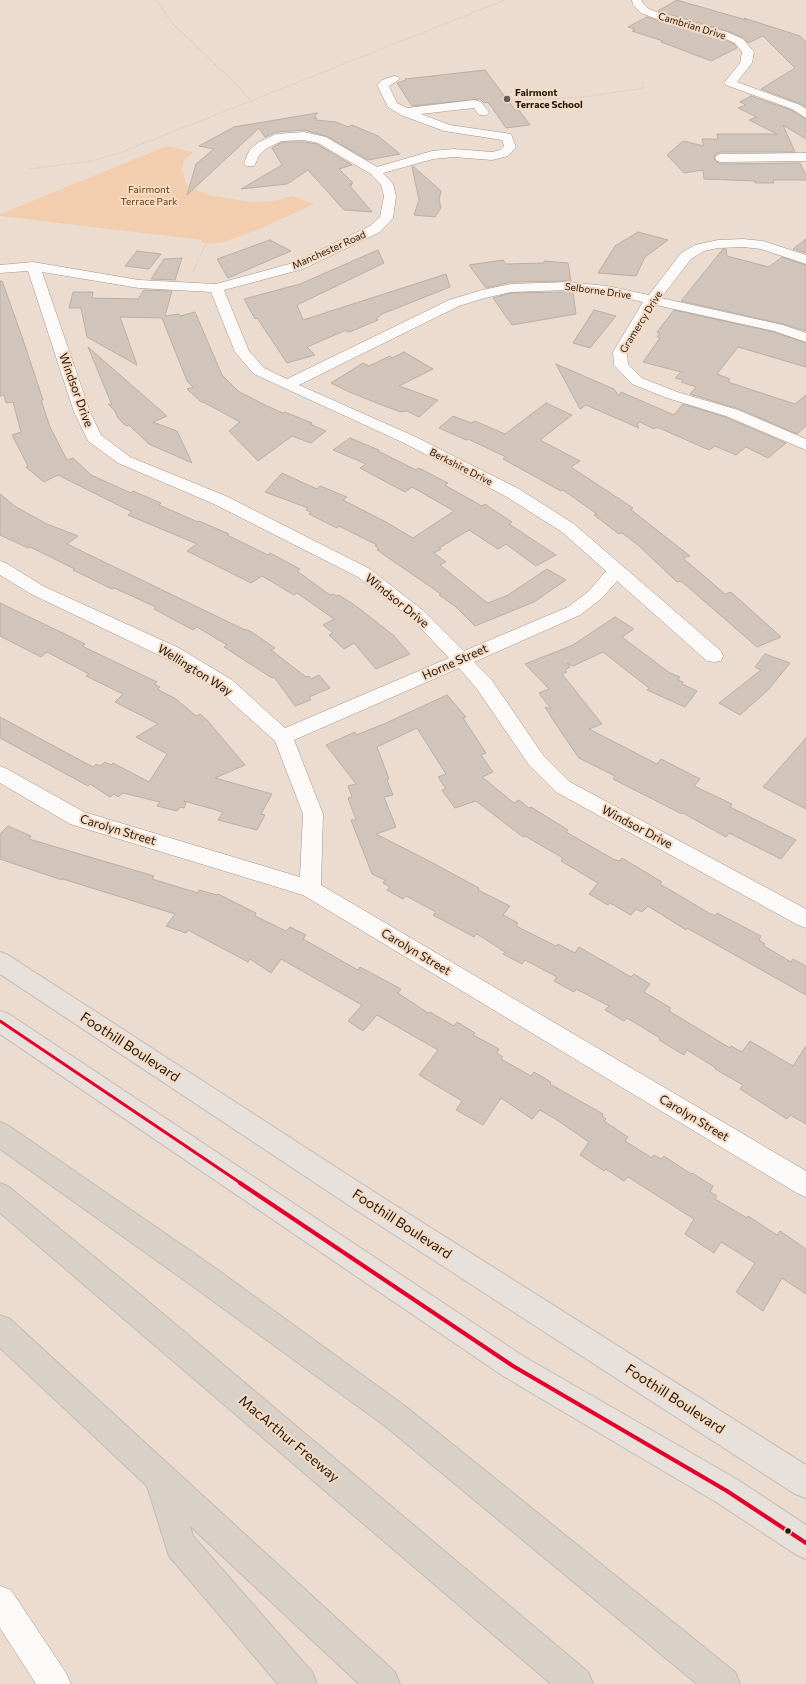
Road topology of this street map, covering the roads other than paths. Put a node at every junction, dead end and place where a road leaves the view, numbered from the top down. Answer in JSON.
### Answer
{"nodes":[{"id":1,"x":637,"y":0,"type":"edge"},
{"id":2,"x":394,"y":79,"type":"dead end"},
{"id":3,"x":482,"y":111,"type":"road end"},
{"id":4,"x":404,"y":112,"type":"junction"},
{"id":5,"x":806,"y":114,"type":"edge"},
{"id":6,"x":806,"y":157,"type":"edge"},
{"id":7,"x":721,"y":158,"type":"dead end"},
{"id":8,"x":250,"y":163,"type":"dead end"},
{"id":9,"x":375,"y":171,"type":"junction"},
{"id":10,"x":806,"y":260,"type":"edge"},
{"id":11,"x":33,"y":266,"type":"junction"},
{"id":12,"x":0,"y":269,"type":"edge"},
{"id":13,"x":216,"y":288,"type":"junction"},
{"id":14,"x":652,"y":300,"type":"junction"},
{"id":15,"x":806,"y":338,"type":"edge"},
{"id":16,"x":287,"y":385,"type":"junction"},
{"id":17,"x":806,"y":445,"type":"edge"},
{"id":18,"x":0,"y":567,"type":"edge"},
{"id":19,"x":616,"y":571,"type":"junction"},
{"id":20,"x":714,"y":656,"type":"dead end"},
{"id":21,"x":461,"y":659,"type":"junction"},
{"id":22,"x":283,"y":737,"type":"junction"},
{"id":23,"x":0,"y":774,"type":"edge"},
{"id":24,"x":310,"y":889,"type":"junction"},
{"id":25,"x":803,"y":910,"type":"edge"},
{"id":26,"x":0,"y":962,"type":"edge"},
{"id":27,"x":0,"y":1021,"type":"edge"},
{"id":28,"x":0,"y":1134,"type":"edge"},
{"id":29,"x":806,"y":1185,"type":"edge"},
{"id":30,"x":0,"y":1196,"type":"edge"},
{"id":31,"x":0,"y":1329,"type":"edge"},
{"id":32,"x":160,"y":1477,"type":"junction"},
{"id":33,"x":806,"y":1483,"type":"edge"},
{"id":34,"x":806,"y":1543,"type":"edge"},
{"id":35,"x":0,"y":1601,"type":"edge"},
{"id":36,"x":717,"y":1678,"type":"edge"},
{"id":37,"x":55,"y":1684,"type":"edge"},
{"id":38,"x":300,"y":1684,"type":"edge"},
{"id":39,"x":383,"y":1684,"type":"edge"},
{"id":40,"x":576,"y":1684,"type":"edge"}],
"edges":[{"from":1,"to":5,"type":"street","name":"Cambrian Drive"},
{"from":2,"to":4,"type":"street"},
{"from":3,"to":4,"type":"street"},
{"from":4,"to":9,"type":"street"},
{"from":6,"to":7,"type":"street"},
{"from":8,"to":9,"type":"street","name":"Manchester Road"},
{"from":9,"to":13,"type":"street","name":"Manchester Road"},
{"from":10,"to":14,"type":"street","name":"Gramercy Drive"},
{"from":11,"to":12,"type":"street","name":"Manchester Road"},
{"from":11,"to":13,"type":"street","name":"Manchester Road"},
{"from":11,"to":21,"type":"street","name":"Windsor Drive"},
{"from":13,"to":16,"type":"street","name":"Berkshire Drive"},
{"from":14,"to":15,"type":"street","name":"Selborne Drive"},
{"from":14,"to":16,"type":"street","name":"Selborne Drive"},
{"from":14,"to":17,"type":"street","name":"Gramercy Drive"},
{"from":16,"to":19,"type":"street","name":"Berkshire Drive"},
{"from":18,"to":22,"type":"street","name":"Wellington Way"},
{"from":19,"to":20,"type":"street","name":"Berkshire Drive"},
{"from":19,"to":21,"type":"street","name":"Horne Street"},
{"from":21,"to":22,"type":"street","name":"Horne Street"},
{"from":21,"to":25,"type":"street","name":"Windsor Drive"},
{"from":22,"to":24,"type":"street","name":"Wellington Way"},
{"from":23,"to":24,"type":"street","name":"Carolyn Street"},
{"from":24,"to":29,"type":"street","name":"Carolyn Street"},
{"from":26,"to":33,"type":"main road","name":"Foothill Boulevard"},
{"from":27,"to":34,"type":"main road"},
{"from":28,"to":36,"type":"highway"},
{"from":30,"to":40,"type":"highway","name":"MacArthur Freeway"},
{"from":31,"to":32,"type":"highway"},
{"from":32,"to":38,"type":"highway"},
{"from":32,"to":39,"type":"highway"},
{"from":35,"to":37,"type":"street"}]}
